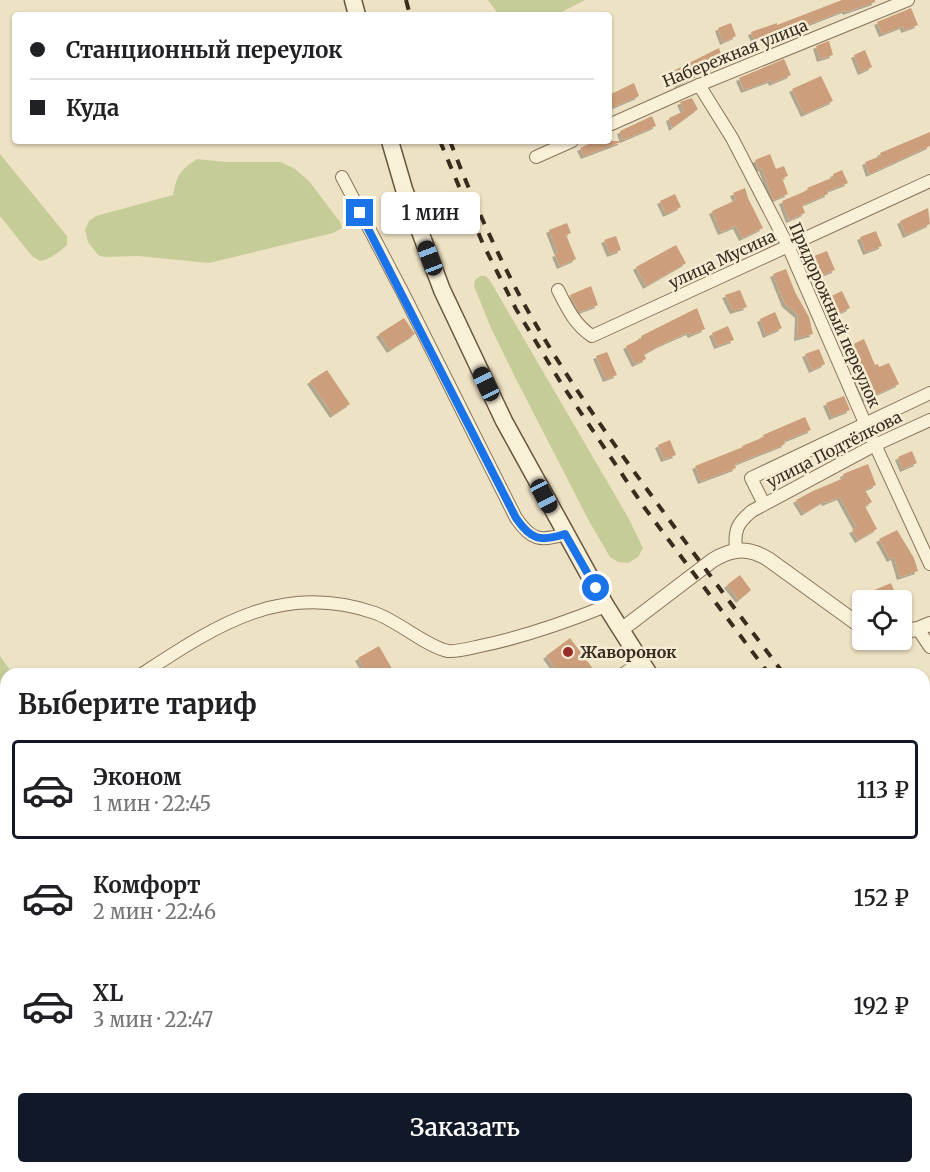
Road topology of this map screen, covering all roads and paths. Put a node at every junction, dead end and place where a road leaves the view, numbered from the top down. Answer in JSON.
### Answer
{"nodes":[{"id":1,"x":908,"y":0,"type":"edge"},
{"id":2,"x":699,"y":85,"type":"junction"},
{"id":3,"x":612,"y":124,"type":"edge"},
{"id":4,"x":391,"y":144,"type":"edge"},
{"id":5,"x":565,"y":144,"type":"edge"},
{"id":6,"x":536,"y":157,"type":"dead end"},
{"id":7,"x":342,"y":177,"type":"dead end"},
{"id":8,"x":930,"y":181,"type":"edge"},
{"id":9,"x":788,"y":246,"type":"junction"},
{"id":10,"x":558,"y":290,"type":"dead end"},
{"id":11,"x":930,"y":393,"type":"edge"},
{"id":12,"x":930,"y":420,"type":"edge"},
{"id":13,"x":865,"y":423,"type":"junction"},
{"id":14,"x":875,"y":445,"type":"junction"},
{"id":15,"x":764,"y":504,"type":"junction"},
{"id":16,"x":565,"y":534,"type":"junction"},
{"id":17,"x":736,"y":549,"type":"junction"},
{"id":18,"x":930,"y":564,"type":"edge"},
{"id":19,"x":606,"y":606,"type":"junction"},
{"id":20,"x":852,"y":620,"type":"edge"},
{"id":21,"x":924,"y":626,"type":"edge"},
{"id":22,"x":621,"y":630,"type":"junction"},
{"id":23,"x":930,"y":646,"type":"edge"},
{"id":24,"x":151,"y":668,"type":"edge"},
{"id":25,"x":645,"y":668,"type":"edge"}],
"edges":[{"from":1,"to":2,"type":"street","name":"Набережная улица"},
{"from":2,"to":3,"type":"street","name":"Набережная улица"},
{"from":2,"to":9,"type":"street","name":"Придорожный переулок"},
{"from":4,"to":16,"type":"main road"},
{"from":5,"to":6,"type":"street"},
{"from":7,"to":16,"type":"street"},
{"from":8,"to":9,"type":"street","name":"улица Мусина"},
{"from":9,"to":10,"type":"street","name":"улица Мусина"},
{"from":9,"to":13,"type":"street","name":"Придорожный переулок"},
{"from":11,"to":13,"type":"street","name":"улица Подтёлкова"},
{"from":12,"to":14,"type":"street","name":"улица Подтёлкова"},
{"from":13,"to":14,"type":"street","name":"Придорожный переулок"},
{"from":13,"to":15,"type":"street","name":"улица Подтёлкова"},
{"from":14,"to":15,"type":"street","name":"улица Подтёлкова"},
{"from":14,"to":18,"type":"street","name":"Придорожный переулок"},
{"from":15,"to":17,"type":"street"},
{"from":16,"to":19,"type":"main road"},
{"from":17,"to":20,"type":"street"},
{"from":17,"to":22,"type":"street"},
{"from":19,"to":22,"type":"main road"},
{"from":19,"to":24,"type":"street"},
{"from":21,"to":23,"type":"street"},
{"from":22,"to":25,"type":"main road"}]}
